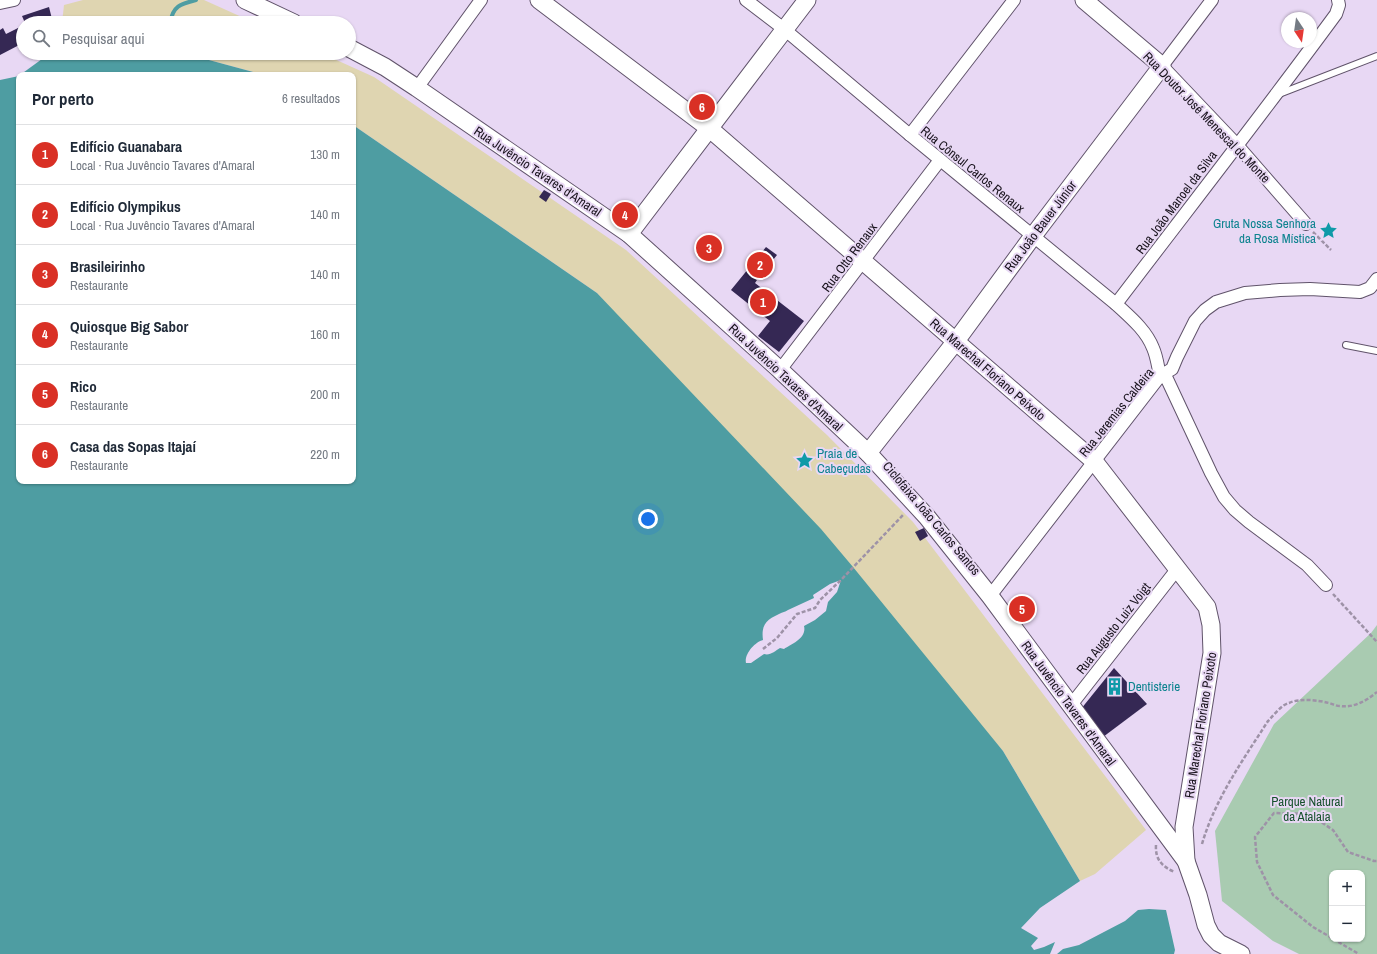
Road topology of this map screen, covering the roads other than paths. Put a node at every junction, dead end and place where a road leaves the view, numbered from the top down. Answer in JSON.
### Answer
{"nodes":[{"id":1,"x":14,"y":0,"type":"edge"},
{"id":2,"x":245,"y":0,"type":"edge"},
{"id":3,"x":481,"y":0,"type":"edge"},
{"id":4,"x":539,"y":0,"type":"edge"},
{"id":5,"x":746,"y":0,"type":"edge"},
{"id":6,"x":807,"y":0,"type":"edge"},
{"id":7,"x":1014,"y":0,"type":"edge"},
{"id":8,"x":1084,"y":0,"type":"edge"},
{"id":9,"x":1212,"y":0,"type":"edge"},
{"id":10,"x":1338,"y":0,"type":"edge"},
{"id":11,"x":0,"y":3,"type":"edge"},
{"id":12,"x":279,"y":16,"type":"edge"},
{"id":13,"x":784,"y":29,"type":"junction"},
{"id":14,"x":356,"y":52,"type":"edge"},
{"id":15,"x":1377,"y":56,"type":"edge"},
{"id":16,"x":1162,"y":66,"type":"junction"},
{"id":17,"x":418,"y":88,"type":"junction"},
{"id":18,"x":1277,"y":94,"type":"junction"},
{"id":19,"x":710,"y":129,"type":"junction"},
{"id":20,"x":910,"y":135,"type":"junction"},
{"id":21,"x":1237,"y":145,"type":"junction"},
{"id":22,"x":940,"y":160,"type":"junction"},
{"id":23,"x":1306,"y":224,"type":"road end"},
{"id":24,"x":629,"y":234,"type":"junction"},
{"id":25,"x":1033,"y":236,"type":"junction"},
{"id":26,"x":864,"y":262,"type":"junction"},
{"id":27,"x":1375,"y":287,"type":"edge"},
{"id":28,"x":1116,"y":304,"type":"junction"},
{"id":29,"x":956,"y":341,"type":"junction"},
{"id":30,"x":1346,"y":345,"type":"dead end"},
{"id":31,"x":1377,"y":351,"type":"edge"},
{"id":32,"x":780,"y":370,"type":"junction"},
{"id":33,"x":1160,"y":376,"type":"junction"},
{"id":34,"x":868,"y":452,"type":"junction"},
{"id":35,"x":1094,"y":461,"type":"junction"},
{"id":36,"x":1178,"y":568,"type":"junction"},
{"id":37,"x":1326,"y":585,"type":"road end"},
{"id":38,"x":990,"y":596,"type":"junction"},
{"id":39,"x":1071,"y":705,"type":"junction"},
{"id":40,"x":1184,"y":827,"type":"junction"},
{"id":41,"x":1166,"y":836,"type":"junction"},
{"id":42,"x":1186,"y":861,"type":"junction"},
{"id":43,"x":1241,"y":954,"type":"edge"}],
"edges":[{"from":1,"to":11,"type":"street"},
{"from":2,"to":12,"type":"street"},
{"from":3,"to":17,"type":"street"},
{"from":4,"to":19,"type":"street","name":"Rua Marechal Floriano Peixoto"},
{"from":5,"to":13,"type":"street","name":"Rua Cônsul Carlos Renaux"},
{"from":6,"to":13,"type":"street"},
{"from":7,"to":20,"type":"street"},
{"from":8,"to":16,"type":"street","name":"Rua Doutor José Menescal do Monte"},
{"from":9,"to":16,"type":"street","name":"Rua João Bauer Júnior"},
{"from":10,"to":18,"type":"street","name":"Rua João Manoel da Silva"},
{"from":13,"to":19,"type":"street"},
{"from":13,"to":20,"type":"street","name":"Rua Cônsul Carlos Renaux"},
{"from":14,"to":17,"type":"street","name":"Rua Juvêncio Tavares d'Amaral"},
{"from":15,"to":18,"type":"lane"},
{"from":16,"to":21,"type":"street","name":"Rua Doutor José Menescal do Monte"},
{"from":16,"to":25,"type":"street","name":"Rua João Bauer Júnior"},
{"from":17,"to":24,"type":"street","name":"Rua Juvêncio Tavares d'Amaral"},
{"from":18,"to":21,"type":"street","name":"Rua João Manoel da Silva"},
{"from":19,"to":24,"type":"street"},
{"from":19,"to":26,"type":"street","name":"Rua Marechal Floriano Peixoto"},
{"from":20,"to":22,"type":"street","name":"Rua Cônsul Carlos Renaux"},
{"from":21,"to":23,"type":"street","name":"Rua Doutor José Menescal do Monte"},
{"from":21,"to":28,"type":"street","name":"Rua João Manoel da Silva"},
{"from":22,"to":25,"type":"street","name":"Rua Cônsul Carlos Renaux"},
{"from":22,"to":26,"type":"street","name":"Rua Otto Renaux"},
{"from":24,"to":32,"type":"street","name":"Rua Juvêncio Tavares d'Amaral"},
{"from":25,"to":28,"type":"street","name":"Rua Cônsul Carlos Renaux"},
{"from":25,"to":29,"type":"street","name":"Rua João Bauer Júnior"},
{"from":26,"to":29,"type":"street","name":"Rua Marechal Floriano Peixoto"},
{"from":26,"to":32,"type":"street","name":"Rua Otto Renaux"},
{"from":27,"to":33,"type":"street","name":"Rua Jeremias Caldeira"},
{"from":28,"to":33,"type":"street","name":"Rua Cônsul Carlos Renaux"},
{"from":29,"to":34,"type":"street","name":"Rua João Bauer Júnior"},
{"from":29,"to":35,"type":"street","name":"Rua Marechal Floriano Peixoto"},
{"from":30,"to":31,"type":"lane"},
{"from":32,"to":34,"type":"street","name":"Rua Juvêncio Tavares d'Amaral"},
{"from":33,"to":35,"type":"street","name":"Rua Jeremias Caldeira"},
{"from":33,"to":37,"type":"street"},
{"from":34,"to":38,"type":"street","name":"Rua Juvêncio Tavares d'Amaral"},
{"from":35,"to":36,"type":"street","name":"Rua Marechal Floriano Peixoto"},
{"from":35,"to":38,"type":"street","name":"Rua Jeremias Caldeira"},
{"from":36,"to":39,"type":"street","name":"Rua Augusto Luiz Voigt"},
{"from":36,"to":40,"type":"street","name":"Rua Marechal Floriano Peixoto"},
{"from":38,"to":39,"type":"street","name":"Rua Juvêncio Tavares d'Amaral"},
{"from":39,"to":41,"type":"street","name":"Rua Juvêncio Tavares d'Amaral"},
{"from":40,"to":41,"type":"street"},
{"from":40,"to":42,"type":"street","name":"Rua Marechal Floriano Peixoto"},
{"from":41,"to":42,"type":"street","name":"Rua Juvêncio Tavares d'Amaral"},
{"from":42,"to":43,"type":"street"}]}
